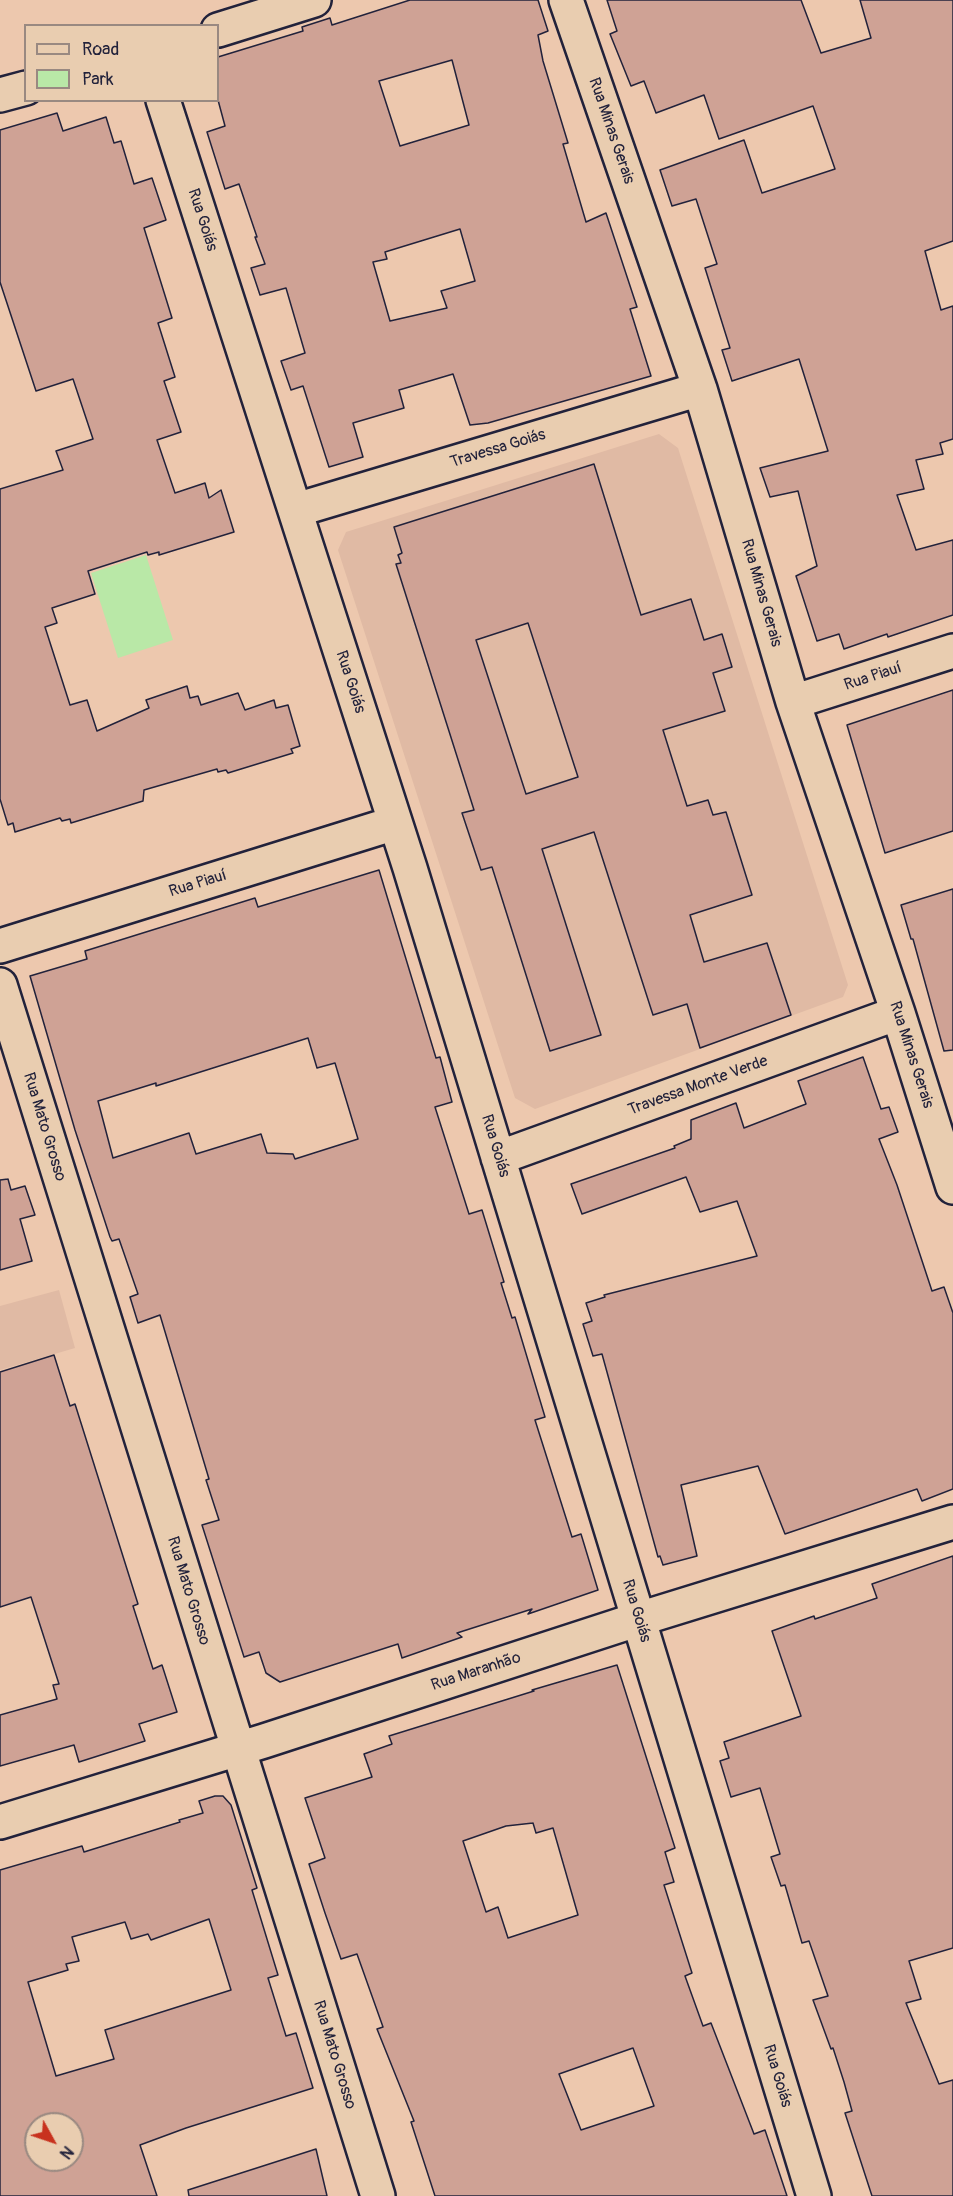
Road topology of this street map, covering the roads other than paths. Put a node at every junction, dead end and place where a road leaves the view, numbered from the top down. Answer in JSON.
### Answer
{"nodes":[{"id":1,"x":314,"y":0,"type":"edge"},
{"id":2,"x":566,"y":0,"type":"edge"},
{"id":3,"x":219,"y":30,"type":"edge"},
{"id":4,"x":24,"y":89,"type":"edge"},
{"id":5,"x":0,"y":95,"type":"edge"},
{"id":6,"x":164,"y":102,"type":"edge"},
{"id":7,"x":700,"y":389,"type":"junction"},
{"id":8,"x":296,"y":510,"type":"junction"},
{"id":9,"x":953,"y":651,"type":"edge"},
{"id":10,"x":793,"y":702,"type":"junction"},
{"id":11,"x":395,"y":823,"type":"junction"},
{"id":12,"x":0,"y":946,"type":"edge"},
{"id":13,"x":0,"y":985,"type":"edge"},
{"id":14,"x":898,"y":1013,"type":"junction"},
{"id":15,"x":498,"y":1158,"type":"junction"},
{"id":16,"x":953,"y":1187,"type":"edge"},
{"id":17,"x":953,"y":1522,"type":"edge"},
{"id":18,"x":639,"y":1619,"type":"junction"},
{"id":19,"x":237,"y":1750,"type":"junction"},
{"id":20,"x":0,"y":1822,"type":"edge"},
{"id":21,"x":378,"y":2196,"type":"edge"},
{"id":22,"x":814,"y":2196,"type":"edge"}],
"edges":[{"from":1,"to":3,"type":"street"},
{"from":2,"to":7,"type":"street","name":"Rua Minas Gerais"},
{"from":4,"to":5,"type":"street"},
{"from":6,"to":8,"type":"street","name":"Rua Goiás"},
{"from":7,"to":8,"type":"street","name":"Travessa Goiás"},
{"from":7,"to":10,"type":"street","name":"Rua Minas Gerais"},
{"from":8,"to":11,"type":"street","name":"Rua Goiás"},
{"from":9,"to":10,"type":"street","name":"Rua Piauí"},
{"from":10,"to":14,"type":"street","name":"Rua Minas Gerais"},
{"from":11,"to":12,"type":"street","name":"Rua Piauí"},
{"from":11,"to":15,"type":"street","name":"Rua Goiás"},
{"from":13,"to":19,"type":"street","name":"Rua Mato Grosso"},
{"from":14,"to":15,"type":"street","name":"Travessa Monte Verde"},
{"from":14,"to":16,"type":"street","name":"Rua Minas Gerais"},
{"from":15,"to":18,"type":"street","name":"Rua Goiás"},
{"from":17,"to":18,"type":"street","name":"Rua Maranhão"},
{"from":18,"to":19,"type":"street","name":"Rua Maranhão"},
{"from":18,"to":22,"type":"street","name":"Rua Goiás"},
{"from":19,"to":20,"type":"street","name":"Rua Maranhão"},
{"from":19,"to":21,"type":"street","name":"Rua Mato Grosso"}]}
